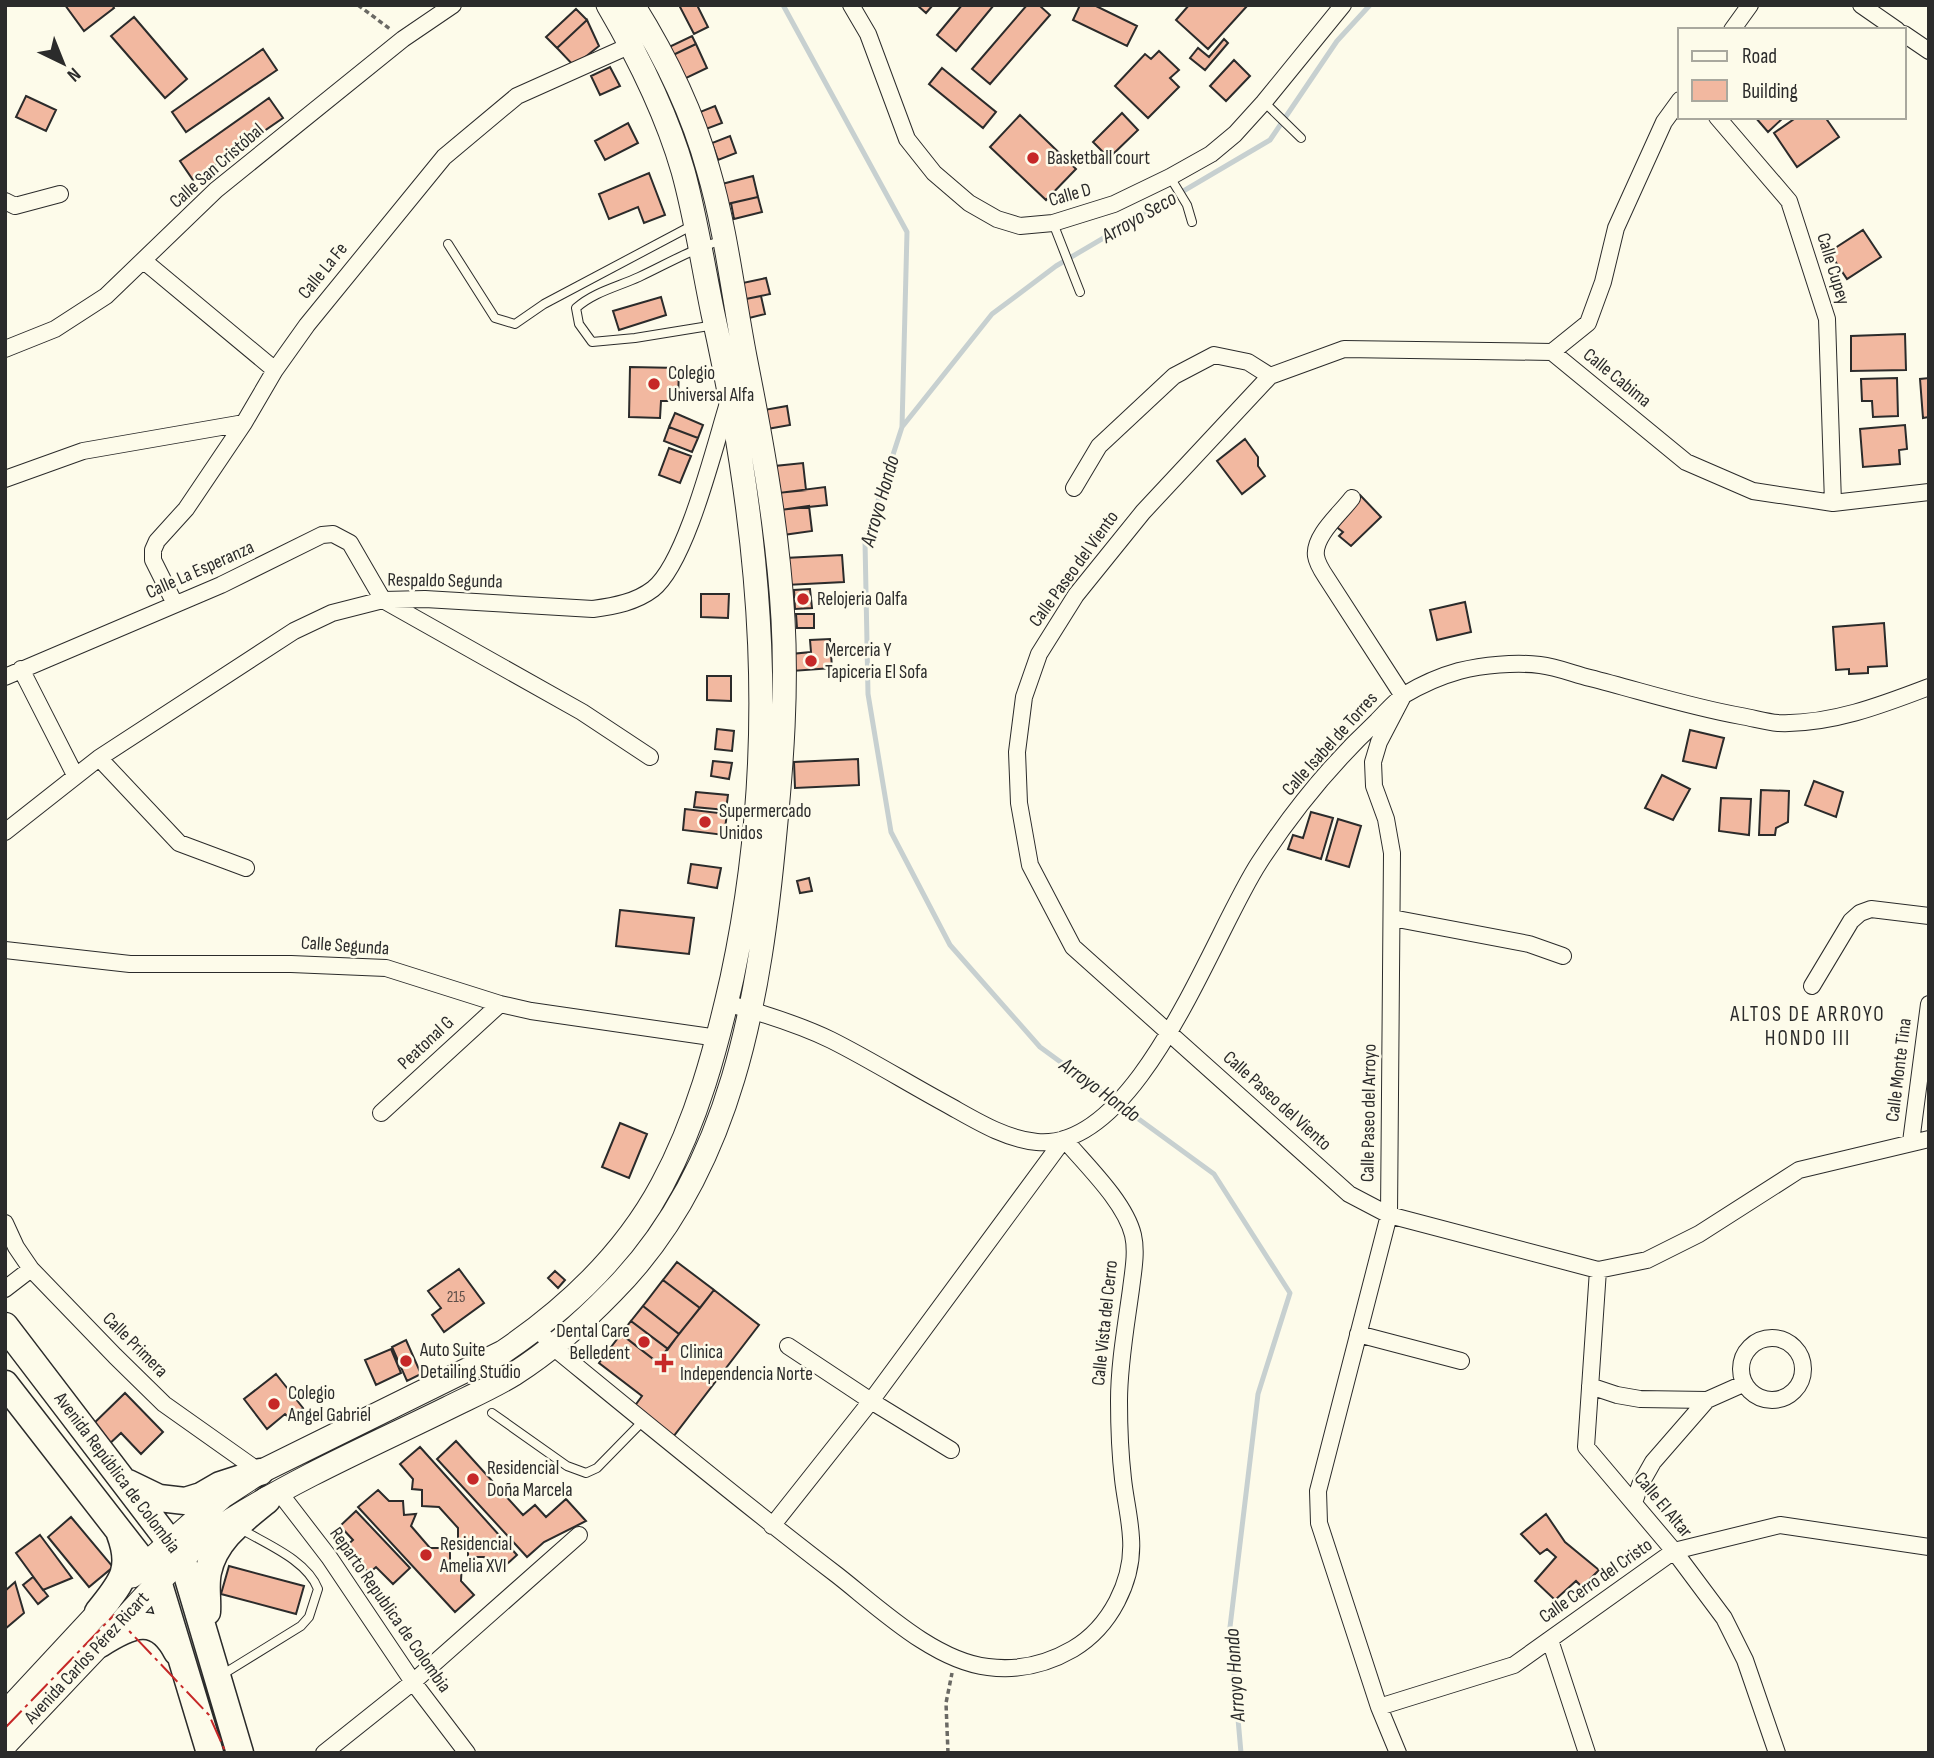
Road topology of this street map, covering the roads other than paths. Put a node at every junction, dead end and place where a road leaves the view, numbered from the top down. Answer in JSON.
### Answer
{"nodes":[{"id":1,"x":453,"y":5,"type":"edge"},
{"id":2,"x":608,"y":5,"type":"edge"},
{"id":3,"x":633,"y":5,"type":"edge"},
{"id":4,"x":851,"y":5,"type":"edge"},
{"id":5,"x":1343,"y":5,"type":"edge"},
{"id":6,"x":1750,"y":5,"type":"edge"},
{"id":7,"x":1861,"y":5,"type":"edge"},
{"id":8,"x":1733,"y":28,"type":"edge"},
{"id":9,"x":1894,"y":28,"type":"edge"},
{"id":10,"x":1906,"y":35,"type":"edge"},
{"id":11,"x":631,"y":45,"type":"junction"},
{"id":12,"x":1929,"y":51,"type":"edge"},
{"id":13,"x":1678,"y":103,"type":"edge"},
{"id":14,"x":1269,"y":107,"type":"junction"},
{"id":15,"x":1719,"y":119,"type":"edge"},
{"id":16,"x":1301,"y":138,"type":"dead end"},
{"id":17,"x":1172,"y":181,"type":"junction"},
{"id":18,"x":60,"y":194,"type":"dead end"},
{"id":19,"x":5,"y":201,"type":"edge"},
{"id":20,"x":1192,"y":222,"type":"dead end"},
{"id":21,"x":1053,"y":223,"type":"junction"},
{"id":22,"x":695,"y":224,"type":"junction"},
{"id":23,"x":724,"y":240,"type":"junction"},
{"id":24,"x":448,"y":244,"type":"dead end"},
{"id":25,"x":700,"y":247,"type":"junction"},
{"id":26,"x":144,"y":261,"type":"junction"},
{"id":27,"x":1080,"y":292,"type":"dead end"},
{"id":28,"x":715,"y":324,"type":"junction"},
{"id":29,"x":5,"y":349,"type":"edge"},
{"id":30,"x":1552,"y":352,"type":"junction"},
{"id":31,"x":275,"y":370,"type":"junction"},
{"id":32,"x":1270,"y":376,"type":"junction"},
{"id":33,"x":731,"y":395,"type":"junction"},
{"id":34,"x":244,"y":423,"type":"junction"},
{"id":35,"x":5,"y":479,"type":"edge"},
{"id":36,"x":1074,"y":488,"type":"dead end"},
{"id":37,"x":1929,"y":492,"type":"edge"},
{"id":38,"x":1352,"y":498,"type":"dead end"},
{"id":39,"x":1833,"y":503,"type":"junction"},
{"id":40,"x":383,"y":600,"type":"junction"},
{"id":41,"x":175,"y":604,"type":"junction"},
{"id":42,"x":21,"y":669,"type":"junction"},
{"id":43,"x":5,"y":677,"type":"edge"},
{"id":44,"x":1929,"y":687,"type":"edge"},
{"id":45,"x":1403,"y":696,"type":"junction"},
{"id":46,"x":650,"y":757,"type":"dead end"},
{"id":47,"x":99,"y":758,"type":"junction"},
{"id":48,"x":75,"y":775,"type":"junction"},
{"id":49,"x":5,"y":832,"type":"edge"},
{"id":50,"x":246,"y":868,"type":"dead end"},
{"id":51,"x":1929,"y":916,"type":"edge"},
{"id":52,"x":1392,"y":918,"type":"junction"},
{"id":53,"x":5,"y":950,"type":"edge"},
{"id":54,"x":1563,"y":956,"type":"dead end"},
{"id":55,"x":1812,"y":986,"type":"dead end"},
{"id":56,"x":726,"y":1003,"type":"junction"},
{"id":57,"x":500,"y":1004,"type":"junction"},
{"id":58,"x":1929,"y":1004,"type":"edge"},
{"id":59,"x":751,"y":1010,"type":"junction"},
{"id":60,"x":1170,"y":1032,"type":"junction"},
{"id":61,"x":718,"y":1038,"type":"junction"},
{"id":62,"x":381,"y":1113,"type":"dead end"},
{"id":63,"x":1064,"y":1139,"type":"junction"},
{"id":64,"x":1929,"y":1139,"type":"edge"},
{"id":65,"x":1911,"y":1142,"type":"junction"},
{"id":66,"x":1389,"y":1215,"type":"junction"},
{"id":67,"x":5,"y":1223,"type":"edge"},
{"id":68,"x":31,"y":1269,"type":"junction"},
{"id":69,"x":1598,"y":1270,"type":"junction"},
{"id":70,"x":5,"y":1289,"type":"edge"},
{"id":71,"x":5,"y":1326,"type":"edge"},
{"id":72,"x":538,"y":1329,"type":"junction"},
{"id":73,"x":1359,"y":1334,"type":"junction"},
{"id":74,"x":788,"y":1346,"type":"dead end"},
{"id":75,"x":553,"y":1347,"type":"junction"},
{"id":76,"x":1461,"y":1361,"type":"dead end"},
{"id":77,"x":5,"y":1384,"type":"edge"},
{"id":78,"x":1743,"y":1384,"type":"junction"},
{"id":79,"x":1590,"y":1386,"type":"junction"},
{"id":80,"x":1707,"y":1399,"type":"junction"},
{"id":81,"x":871,"y":1401,"type":"junction"},
{"id":82,"x":492,"y":1413,"type":"dead end"},
{"id":83,"x":643,"y":1420,"type":"junction"},
{"id":84,"x":951,"y":1450,"type":"dead end"},
{"id":85,"x":260,"y":1472,"type":"junction"},
{"id":86,"x":124,"y":1481,"type":"junction"},
{"id":87,"x":273,"y":1496,"type":"junction"},
{"id":88,"x":1633,"y":1503,"type":"junction"},
{"id":89,"x":772,"y":1525,"type":"junction"},
{"id":90,"x":117,"y":1526,"type":"junction"},
{"id":91,"x":236,"y":1526,"type":"junction"},
{"id":92,"x":579,"y":1535,"type":"dead end"},
{"id":93,"x":1929,"y":1547,"type":"edge"},
{"id":94,"x":1674,"y":1551,"type":"junction"},
{"id":95,"x":163,"y":1561,"type":"junction"},
{"id":96,"x":98,"y":1612,"type":"junction"},
{"id":97,"x":1550,"y":1640,"type":"junction"},
{"id":98,"x":100,"y":1644,"type":"junction"},
{"id":99,"x":207,"y":1645,"type":"junction"},
{"id":100,"x":184,"y":1666,"type":"junction"},
{"id":101,"x":217,"y":1678,"type":"junction"},
{"id":102,"x":413,"y":1682,"type":"junction"},
{"id":103,"x":1380,"y":1707,"type":"junction"},
{"id":104,"x":5,"y":1713,"type":"edge"},
{"id":105,"x":5,"y":1744,"type":"edge"},
{"id":106,"x":210,"y":1753,"type":"edge"},
{"id":107,"x":240,"y":1753,"type":"edge"},
{"id":108,"x":324,"y":1753,"type":"edge"},
{"id":109,"x":467,"y":1753,"type":"edge"},
{"id":110,"x":1398,"y":1753,"type":"edge"},
{"id":111,"x":1587,"y":1753,"type":"edge"},
{"id":112,"x":1777,"y":1753,"type":"edge"}],
"edges":[{"from":1,"to":26,"type":"street","name":"Calle San Cristóbal"},
{"from":2,"to":11,"type":"main road"},
{"from":3,"to":23,"type":"main road"},
{"from":4,"to":21,"type":"street","name":"Calle D"},
{"from":5,"to":14,"type":"street","name":"Calle D"},
{"from":6,"to":8,"type":"street"},
{"from":7,"to":9,"type":"street"},
{"from":10,"to":12,"type":"street"},
{"from":11,"to":22,"type":"main road"},
{"from":11,"to":31,"type":"street","name":"Calle La Fe"},
{"from":13,"to":30,"type":"street","name":"Calle Cabima"},
{"from":14,"to":16,"type":"lane"},
{"from":14,"to":17,"type":"street","name":"Calle D"},
{"from":15,"to":39,"type":"street","name":"Calle Cupey"},
{"from":17,"to":20,"type":"lane"},
{"from":17,"to":21,"type":"street","name":"Calle D"},
{"from":18,"to":19,"type":"street"},
{"from":21,"to":27,"type":"lane"},
{"from":22,"to":24,"type":"lane"},
{"from":22,"to":25,"type":"main road"},
{"from":23,"to":25,"type":"lane"},
{"from":23,"to":59,"type":"main road"},
{"from":25,"to":28,"type":"main road"},
{"from":25,"to":28,"type":"lane"},
{"from":26,"to":29,"type":"street","name":"Calle San Cristóbal"},
{"from":26,"to":31,"type":"street"},
{"from":28,"to":33,"type":"main road"},
{"from":30,"to":32,"type":"street","name":"Calle Paseo del Viento"},
{"from":30,"to":39,"type":"street","name":"Calle Cabima"},
{"from":31,"to":34,"type":"street","name":"Calle La Fe"},
{"from":32,"to":36,"type":"street"},
{"from":32,"to":60,"type":"street","name":"Calle Paseo del Viento"},
{"from":33,"to":40,"type":"street","name":"Respaldo Segunda"},
{"from":33,"to":56,"type":"main road"},
{"from":34,"to":35,"type":"street"},
{"from":34,"to":41,"type":"street","name":"Calle La Fe"},
{"from":37,"to":39,"type":"street","name":"Calle Cabima"},
{"from":38,"to":45,"type":"street"},
{"from":40,"to":41,"type":"street","name":"Calle La Esperanza"},
{"from":40,"to":46,"type":"street"},
{"from":40,"to":47,"type":"street","name":"Respaldo Segunda"},
{"from":41,"to":42,"type":"street","name":"Calle La Esperanza"},
{"from":42,"to":43,"type":"street","name":"Calle La Esperanza"},
{"from":42,"to":48,"type":"street"},
{"from":44,"to":45,"type":"street","name":"Calle Isabel de Torres"},
{"from":45,"to":52,"type":"street","name":"Calle Paseo del Arroyo"},
{"from":45,"to":60,"type":"street","name":"Calle Isabel de Torres"},
{"from":47,"to":48,"type":"street","name":"Respaldo Segunda"},
{"from":47,"to":50,"type":"street"},
{"from":48,"to":49,"type":"street","name":"Respaldo Segunda"},
{"from":51,"to":55,"type":"street"},
{"from":52,"to":54,"type":"street"},
{"from":52,"to":66,"type":"street","name":"Calle Paseo del Arroyo"},
{"from":53,"to":57,"type":"street","name":"Calle Segunda"},
{"from":56,"to":59,"type":"street"},
{"from":56,"to":61,"type":"main road"},
{"from":57,"to":61,"type":"street","name":"Calle Segunda"},
{"from":57,"to":62,"type":"street","name":"Peatonal G"},
{"from":58,"to":65,"type":"street","name":"Calle Monte Tina"},
{"from":59,"to":63,"type":"street"},
{"from":59,"to":75,"type":"main road"},
{"from":60,"to":63,"type":"street","name":"Calle Isabel de Torres"},
{"from":60,"to":66,"type":"street","name":"Calle Paseo del Viento"},
{"from":61,"to":72,"type":"main road"},
{"from":63,"to":81,"type":"street"},
{"from":63,"to":89,"type":"street","name":"Calle Vista del Cerro"},
{"from":64,"to":65,"type":"street"},
{"from":65,"to":69,"type":"street"},
{"from":66,"to":69,"type":"street"},
{"from":66,"to":73,"type":"street","name":"Calle Paseo del Arroyo"},
{"from":67,"to":68,"type":"street","name":"Calle Primera"},
{"from":68,"to":70,"type":"street"},
{"from":68,"to":85,"type":"street","name":"Calle Primera"},
{"from":69,"to":79,"type":"street","name":"Calle El Altar"},
{"from":71,"to":86,"type":"main road","name":"Avenida República de Colombia"},
{"from":72,"to":75,"type":"street","name":"Calle Vista del Cerro"},
{"from":72,"to":85,"type":"main road"},
{"from":73,"to":76,"type":"street"},
{"from":73,"to":103,"type":"street","name":"Calle Paseo del Arroyo"},
{"from":74,"to":81,"type":"street"},
{"from":75,"to":83,"type":"street","name":"Calle Vista del Cerro"},
{"from":75,"to":87,"type":"main road"},
{"from":77,"to":90,"type":"main road","name":"Avenida República de Colombia"},
{"from":78,"to":78,"type":"street"},
{"from":78,"to":80,"type":"street"},
{"from":79,"to":80,"type":"street"},
{"from":79,"to":88,"type":"street","name":"Calle El Altar"},
{"from":80,"to":88,"type":"street"},
{"from":81,"to":84,"type":"street"},
{"from":81,"to":89,"type":"street"},
{"from":82,"to":83,"type":"lane"},
{"from":83,"to":89,"type":"street","name":"Calle Vista del Cerro"},
{"from":85,"to":86,"type":"main road"},
{"from":85,"to":95,"type":"main road"},
{"from":86,"to":95,"type":"main road","name":"Avenida República de Colombia"},
{"from":87,"to":91,"type":"main road"},
{"from":87,"to":95,"type":"main road"},
{"from":87,"to":102,"type":"street","name":"Reparto Republica de Colombia"},
{"from":88,"to":94,"type":"street","name":"Calle El Altar"},
{"from":90,"to":95,"type":"main road","name":"Avenida República de Colombia"},
{"from":90,"to":96,"type":"main road"},
{"from":91,"to":99,"type":"main road"},
{"from":91,"to":101,"type":"lane"},
{"from":92,"to":102,"type":"street"},
{"from":93,"to":94,"type":"street","name":"Calle Cerro del Cristo"},
{"from":94,"to":97,"type":"street","name":"Calle Cerro del Cristo"},
{"from":94,"to":112,"type":"street","name":"Calle El Altar"},
{"from":95,"to":96,"type":"main road","name":"Avenida Carlos Pérez Ricart"},
{"from":95,"to":98,"type":"main road","name":"Avenida Carlos Pérez Ricart"},
{"from":95,"to":99,"type":"main road","name":"Avenida República de Colombia"},
{"from":95,"to":100,"type":"main road","name":"Avenida República de Colombia"},
{"from":96,"to":104,"type":"main road","name":"Avenida Carlos Pérez Ricart"},
{"from":97,"to":103,"type":"street","name":"Calle Cerro del Cristo"},
{"from":97,"to":111,"type":"street"},
{"from":98,"to":100,"type":"main road"},
{"from":98,"to":105,"type":"main road","name":"Avenida Carlos Pérez Ricart"},
{"from":99,"to":101,"type":"main road","name":"Avenida República de Colombia"},
{"from":100,"to":106,"type":"main road","name":"Avenida República de Colombia"},
{"from":101,"to":107,"type":"main road","name":"Avenida República de Colombia"},
{"from":102,"to":108,"type":"street"},
{"from":102,"to":109,"type":"street","name":"Reparto Republica de Colombia"},
{"from":103,"to":110,"type":"street","name":"Calle Paseo del Arroyo"}]}
